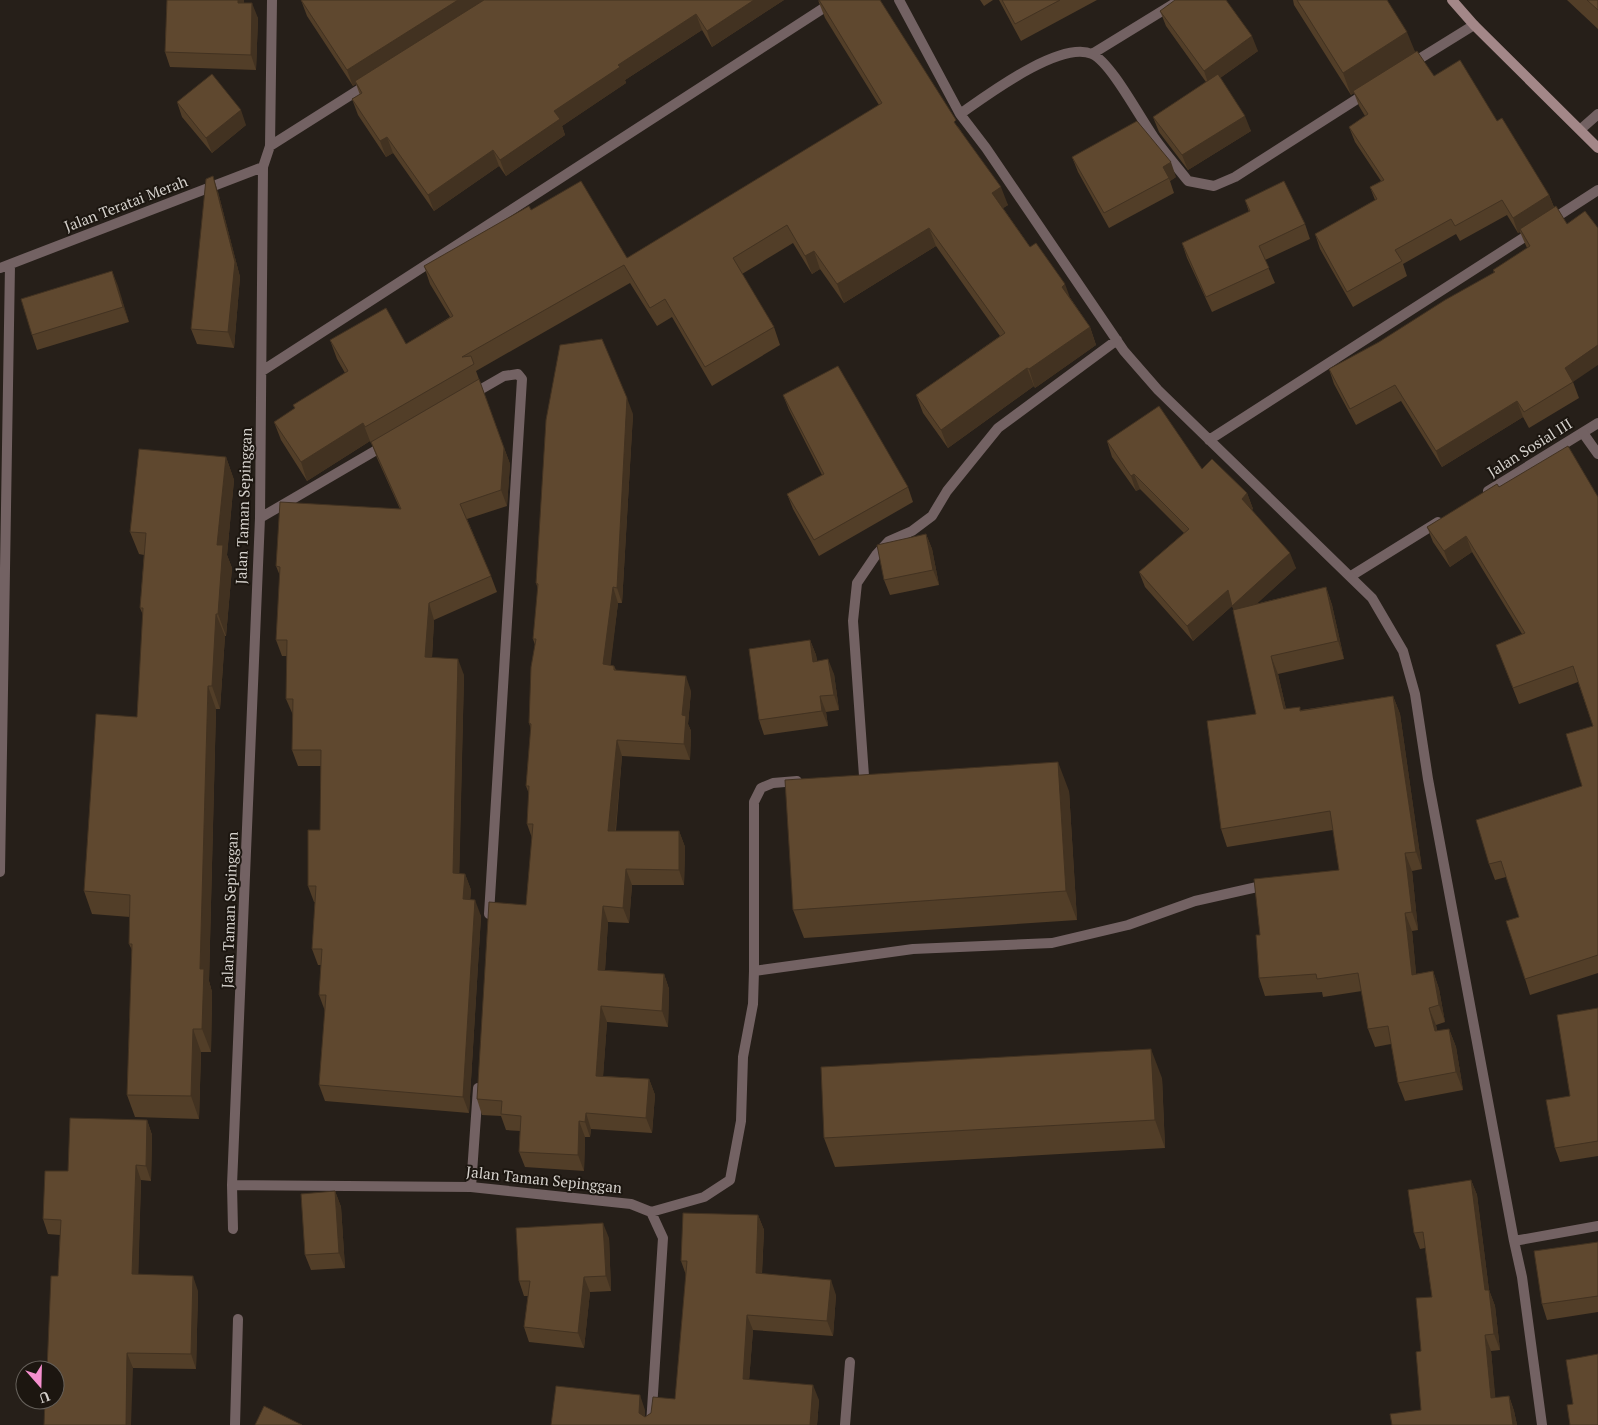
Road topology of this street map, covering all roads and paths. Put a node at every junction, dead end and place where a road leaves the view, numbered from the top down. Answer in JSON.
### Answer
{"nodes":[{"id":1,"x":272,"y":0,"type":"edge"},
{"id":2,"x":836,"y":0,"type":"edge"},
{"id":3,"x":899,"y":0,"type":"edge"},
{"id":4,"x":1180,"y":0,"type":"edge"},
{"id":5,"x":1452,"y":0,"type":"edge"},
{"id":6,"x":1474,"y":25,"type":"junction"},
{"id":7,"x":1092,"y":54,"type":"junction"},
{"id":8,"x":1400,"y":72,"type":"edge"},
{"id":9,"x":378,"y":78,"type":"edge"},
{"id":10,"x":1375,"y":88,"type":"edge"},
{"id":11,"x":960,"y":114,"type":"junction"},
{"id":12,"x":1598,"y":114,"type":"edge"},
{"id":13,"x":1581,"y":129,"type":"junction"},
{"id":14,"x":270,"y":146,"type":"junction"},
{"id":15,"x":1598,"y":148,"type":"edge"},
{"id":16,"x":264,"y":167,"type":"junction"},
{"id":17,"x":1598,"y":190,"type":"edge"},
{"id":18,"x":10,"y":265,"type":"junction"},
{"id":19,"x":0,"y":268,"type":"edge"},
{"id":20,"x":1117,"y":340,"type":"junction"},
{"id":21,"x":262,"y":371,"type":"junction"},
{"id":22,"x":462,"y":400,"type":"edge"},
{"id":23,"x":1598,"y":423,"type":"edge"},
{"id":24,"x":1583,"y":433,"type":"junction"},
{"id":25,"x":395,"y":439,"type":"edge"},
{"id":26,"x":1209,"y":440,"type":"junction"},
{"id":27,"x":1598,"y":454,"type":"edge"},
{"id":28,"x":1475,"y":499,"type":"edge"},
{"id":29,"x":1450,"y":515,"type":"edge"},
{"id":30,"x":260,"y":518,"type":"junction"},
{"id":31,"x":1351,"y":576,"type":"junction"},
{"id":32,"x":864,"y":776,"type":"edge"},
{"id":33,"x":809,"y":780,"type":"edge"},
{"id":34,"x":0,"y":872,"type":"edge"},
{"id":35,"x":1274,"y":884,"type":"edge"},
{"id":36,"x":488,"y":929,"type":"edge"},
{"id":37,"x":754,"y":971,"type":"junction"},
{"id":38,"x":478,"y":1078,"type":"edge"},
{"id":39,"x":232,"y":1185,"type":"junction"},
{"id":40,"x":472,"y":1187,"type":"junction"},
{"id":41,"x":651,"y":1212,"type":"junction"},
{"id":42,"x":1598,"y":1226,"type":"edge"},
{"id":43,"x":233,"y":1229,"type":"dead end"},
{"id":44,"x":1514,"y":1241,"type":"junction"},
{"id":45,"x":238,"y":1319,"type":"dead end"},
{"id":46,"x":850,"y":1362,"type":"dead end"},
{"id":47,"x":235,"y":1425,"type":"edge"},
{"id":48,"x":652,"y":1425,"type":"edge"},
{"id":49,"x":845,"y":1425,"type":"edge"},
{"id":50,"x":1542,"y":1425,"type":"edge"}],
"edges":[{"from":1,"to":14,"type":"street","name":"Jalan Taman Sepinggan"},
{"from":2,"to":21,"type":"street"},
{"from":3,"to":11,"type":"street"},
{"from":4,"to":7,"type":"street"},
{"from":5,"to":6,"type":"street"},
{"from":6,"to":8,"type":"street"},
{"from":6,"to":13,"type":"street"},
{"from":7,"to":10,"type":"street"},
{"from":7,"to":11,"type":"street"},
{"from":9,"to":14,"type":"street"},
{"from":11,"to":20,"type":"street"},
{"from":12,"to":13,"type":"street"},
{"from":13,"to":15,"type":"street"},
{"from":14,"to":16,"type":"street","name":"Jalan Taman Sepinggan"},
{"from":16,"to":18,"type":"street","name":"Jalan Teratai Merah"},
{"from":16,"to":21,"type":"street","name":"Jalan Taman Sepinggan"},
{"from":17,"to":26,"type":"street"},
{"from":18,"to":19,"type":"street","name":"Jalan Teratai Merah"},
{"from":18,"to":34,"type":"street"},
{"from":20,"to":26,"type":"street"},
{"from":20,"to":32,"type":"street"},
{"from":21,"to":30,"type":"street","name":"Jalan Taman Sepinggan"},
{"from":22,"to":36,"type":"street"},
{"from":23,"to":24,"type":"street","name":"Jalan Sosial III"},
{"from":24,"to":27,"type":"street"},
{"from":24,"to":28,"type":"street","name":"Jalan Sosial III"},
{"from":25,"to":30,"type":"street"},
{"from":26,"to":31,"type":"street"},
{"from":29,"to":31,"type":"street"},
{"from":30,"to":39,"type":"street","name":"Jalan Taman Sepinggan"},
{"from":31,"to":44,"type":"street"},
{"from":33,"to":37,"type":"street"},
{"from":35,"to":37,"type":"street"},
{"from":37,"to":41,"type":"street"},
{"from":38,"to":40,"type":"street"},
{"from":39,"to":40,"type":"street","name":"Jalan Taman Sepinggan"},
{"from":39,"to":43,"type":"street"},
{"from":40,"to":41,"type":"street","name":"Jalan Taman Sepinggan"},
{"from":41,"to":48,"type":"street"},
{"from":42,"to":44,"type":"street"},
{"from":44,"to":50,"type":"street"},
{"from":45,"to":47,"type":"street"},
{"from":46,"to":49,"type":"street"}]}
